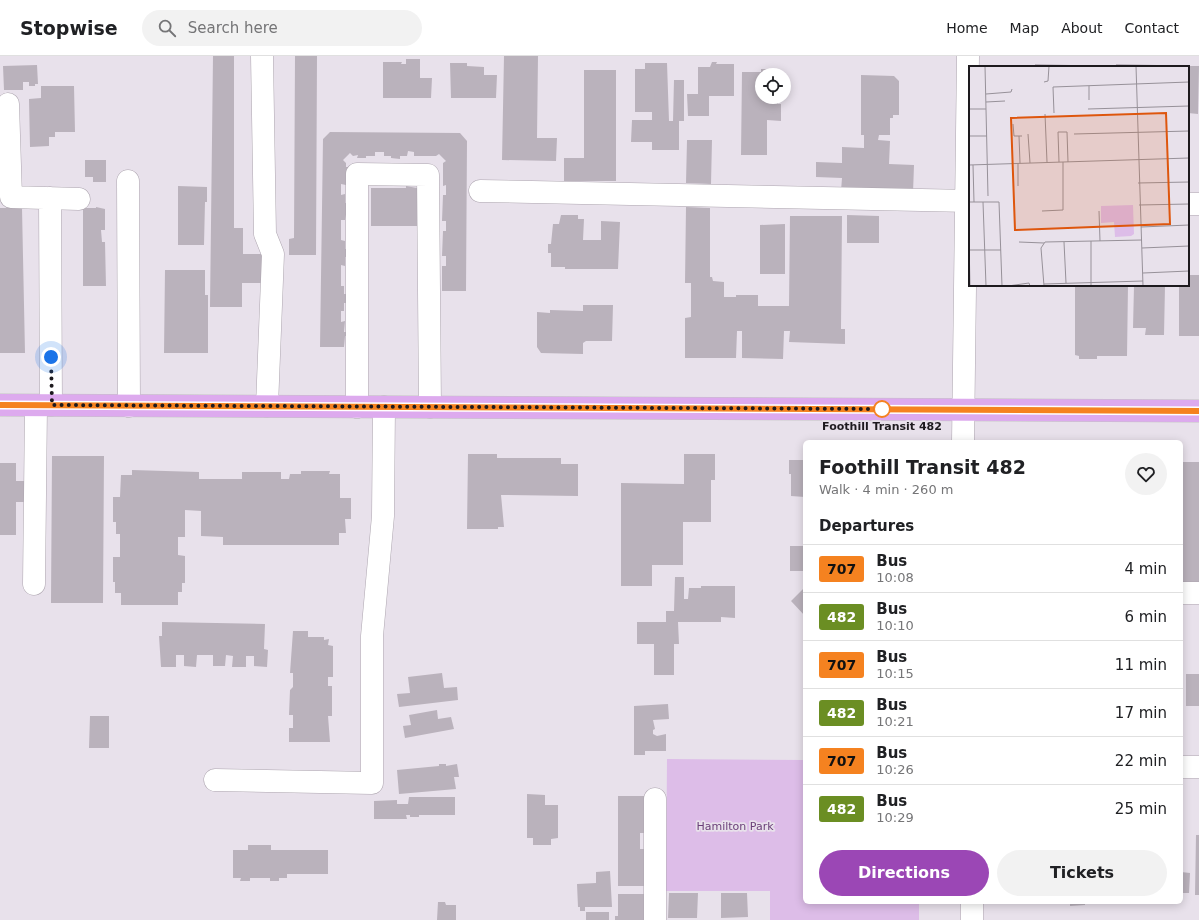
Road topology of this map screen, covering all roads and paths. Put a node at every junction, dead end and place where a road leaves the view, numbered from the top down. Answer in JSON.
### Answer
{"nodes":[{"id":1,"x":262,"y":56,"type":"edge"},
{"id":2,"x":968,"y":56,"type":"edge"},
{"id":3,"x":8,"y":104,"type":"dead end"},
{"id":4,"x":128,"y":181,"type":"dead end"},
{"id":5,"x":480,"y":192,"type":"dead end"},
{"id":6,"x":50,"y":198,"type":"junction"},
{"id":7,"x":78,"y":199,"type":"dead end"},
{"id":8,"x":968,"y":201,"type":"edge"},
{"id":9,"x":44,"y":405,"type":"junction"},
{"id":10,"x":0,"y":406,"type":"edge"},
{"id":11,"x":129,"y":406,"type":"junction"},
{"id":12,"x":267,"y":406,"type":"junction"},
{"id":13,"x":357,"y":407,"type":"junction"},
{"id":14,"x":384,"y":407,"type":"junction"},
{"id":15,"x":430,"y":407,"type":"junction"},
{"id":16,"x":962,"y":410,"type":"junction"},
{"id":17,"x":1199,"y":412,"type":"edge"},
{"id":18,"x":963,"y":440,"type":"edge"},
{"id":19,"x":34,"y":584,"type":"dead end"},
{"id":20,"x":1183,"y":593,"type":"edge"},
{"id":21,"x":1199,"y":593,"type":"edge"},
{"id":22,"x":1183,"y":767,"type":"edge"},
{"id":23,"x":1199,"y":768,"type":"edge"},
{"id":24,"x":215,"y":780,"type":"dead end"},
{"id":25,"x":655,"y":799,"type":"dead end"},
{"id":26,"x":972,"y":904,"type":"edge"},
{"id":27,"x":655,"y":920,"type":"edge"},
{"id":28,"x":972,"y":920,"type":"edge"}],
"edges":[{"from":1,"to":12,"type":"street"},
{"from":2,"to":8,"type":"street"},
{"from":3,"to":6,"type":"street"},
{"from":4,"to":11,"type":"street"},
{"from":5,"to":8,"type":"street"},
{"from":6,"to":7,"type":"street"},
{"from":6,"to":9,"type":"street"},
{"from":8,"to":16,"type":"street"},
{"from":9,"to":10,"type":"main road"},
{"from":9,"to":11,"type":"main road"},
{"from":9,"to":19,"type":"street"},
{"from":11,"to":12,"type":"main road"},
{"from":12,"to":13,"type":"main road"},
{"from":13,"to":14,"type":"main road"},
{"from":13,"to":15,"type":"street"},
{"from":14,"to":15,"type":"main road"},
{"from":14,"to":24,"type":"street"},
{"from":15,"to":16,"type":"main road"},
{"from":16,"to":17,"type":"main road"},
{"from":16,"to":18,"type":"street"},
{"from":20,"to":21,"type":"street"},
{"from":22,"to":23,"type":"street"},
{"from":25,"to":27,"type":"street"},
{"from":26,"to":28,"type":"street"}]}
